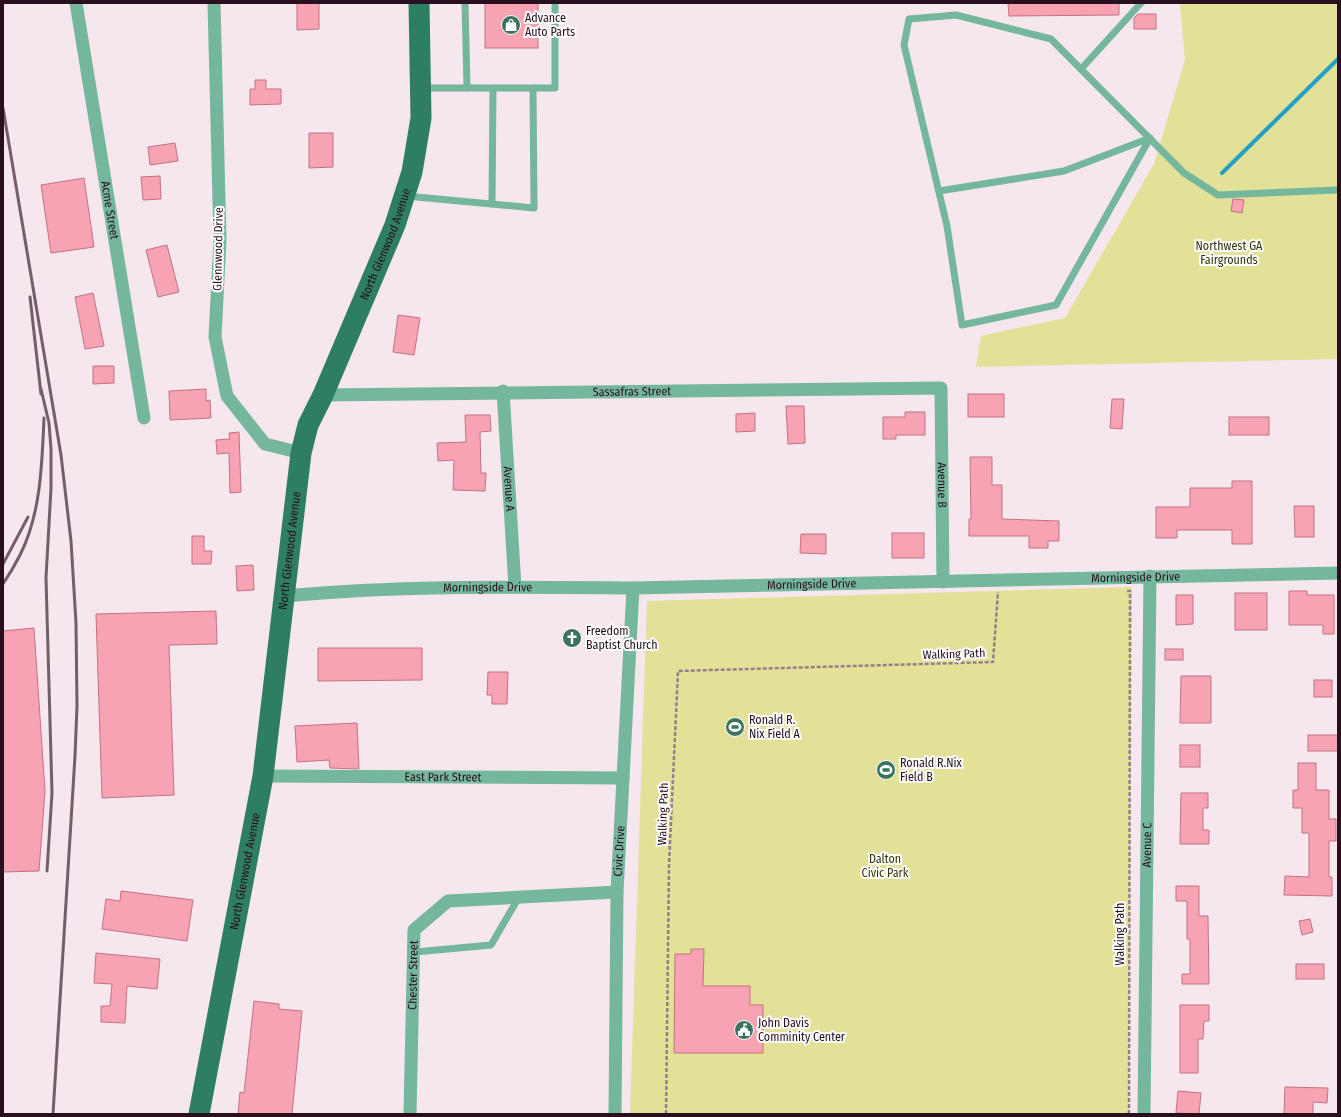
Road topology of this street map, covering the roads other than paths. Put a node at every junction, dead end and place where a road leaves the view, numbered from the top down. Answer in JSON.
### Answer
{"nodes":[{"id":1,"x":76,"y":3,"type":"edge"},
{"id":2,"x":214,"y":3,"type":"edge"},
{"id":3,"x":419,"y":3,"type":"edge"},
{"id":4,"x":465,"y":3,"type":"edge"},
{"id":5,"x":555,"y":3,"type":"edge"},
{"id":6,"x":1141,"y":3,"type":"edge"},
{"id":7,"x":1081,"y":69,"type":"junction"},
{"id":8,"x":420,"y":88,"type":"junction"},
{"id":9,"x":466,"y":88,"type":"junction"},
{"id":10,"x":493,"y":88,"type":"junction"},
{"id":11,"x":533,"y":88,"type":"junction"},
{"id":12,"x":1150,"y":138,"type":"junction"},
{"id":13,"x":1338,"y":190,"type":"edge"},
{"id":14,"x":939,"y":191,"type":"junction"},
{"id":15,"x":404,"y":196,"type":"junction"},
{"id":16,"x":492,"y":204,"type":"junction"},
{"id":17,"x":941,"y":388,"type":"joint"},
{"id":18,"x":503,"y":391,"type":"junction"},
{"id":19,"x":323,"y":395,"type":"junction"},
{"id":20,"x":144,"y":418,"type":"dead end"},
{"id":21,"x":301,"y":453,"type":"junction"},
{"id":22,"x":1338,"y":573,"type":"edge"},
{"id":23,"x":1150,"y":576,"type":"junction"},
{"id":24,"x":943,"y":582,"type":"junction"},
{"id":25,"x":515,"y":587,"type":"junction"},
{"id":26,"x":633,"y":588,"type":"junction"},
{"id":27,"x":285,"y":596,"type":"junction"},
{"id":28,"x":263,"y":776,"type":"junction"},
{"id":29,"x":623,"y":778,"type":"junction"},
{"id":30,"x":617,"y":892,"type":"junction"},
{"id":31,"x":519,"y":896,"type":"junction"},
{"id":32,"x":415,"y":952,"type":"junction"},
{"id":33,"x":199,"y":1114,"type":"edge"},
{"id":34,"x":410,"y":1114,"type":"edge"},
{"id":35,"x":615,"y":1114,"type":"edge"},
{"id":36,"x":1144,"y":1114,"type":"edge"}],
"edges":[{"from":1,"to":20,"type":"street","name":"Acme Street"},
{"from":2,"to":21,"type":"street","name":"Glennwood Drive"},
{"from":3,"to":8,"type":"main road","name":"North Glenwood Avenue"},
{"from":4,"to":9,"type":"lane"},
{"from":5,"to":11,"type":"lane"},
{"from":6,"to":7,"type":"lane"},
{"from":7,"to":12,"type":"lane"},
{"from":7,"to":14,"type":"lane"},
{"from":8,"to":9,"type":"lane"},
{"from":8,"to":15,"type":"main road","name":"North Glenwood Avenue"},
{"from":9,"to":10,"type":"lane"},
{"from":10,"to":11,"type":"lane"},
{"from":10,"to":16,"type":"lane"},
{"from":11,"to":16,"type":"lane"},
{"from":12,"to":13,"type":"lane"},
{"from":12,"to":14,"type":"lane"},
{"from":12,"to":14,"type":"lane"},
{"from":15,"to":16,"type":"lane"},
{"from":15,"to":19,"type":"main road","name":"North Glenwood Avenue"},
{"from":17,"to":18,"type":"street","name":"Sassafras Street"},
{"from":17,"to":24,"type":"street","name":"Avenue B"},
{"from":18,"to":19,"type":"street","name":"Sassafras Street"},
{"from":18,"to":25,"type":"street","name":"Avenue A"},
{"from":19,"to":21,"type":"main road","name":"North Glenwood Avenue"},
{"from":21,"to":27,"type":"main road","name":"North Glenwood Avenue"},
{"from":22,"to":23,"type":"street","name":"Morningside Drive"},
{"from":23,"to":24,"type":"street","name":"Morningside Drive"},
{"from":23,"to":36,"type":"street","name":"Avenue C"},
{"from":24,"to":26,"type":"street","name":"Morningside Drive"},
{"from":25,"to":26,"type":"street","name":"Morningside Drive"},
{"from":25,"to":27,"type":"street","name":"Morningside Drive"},
{"from":26,"to":29,"type":"street","name":"Civic Drive"},
{"from":27,"to":28,"type":"main road","name":"North Glenwood Avenue"},
{"from":28,"to":29,"type":"street","name":"East Park Street"},
{"from":28,"to":33,"type":"main road","name":"North Glenwood Avenue"},
{"from":29,"to":30,"type":"street","name":"Civic Drive"},
{"from":30,"to":31,"type":"street","name":"Chester Street"},
{"from":30,"to":35,"type":"street","name":"Civic Drive"},
{"from":31,"to":32,"type":"lane"},
{"from":31,"to":32,"type":"street","name":"Chester Street"},
{"from":32,"to":34,"type":"street","name":"Chester Street"}]}
